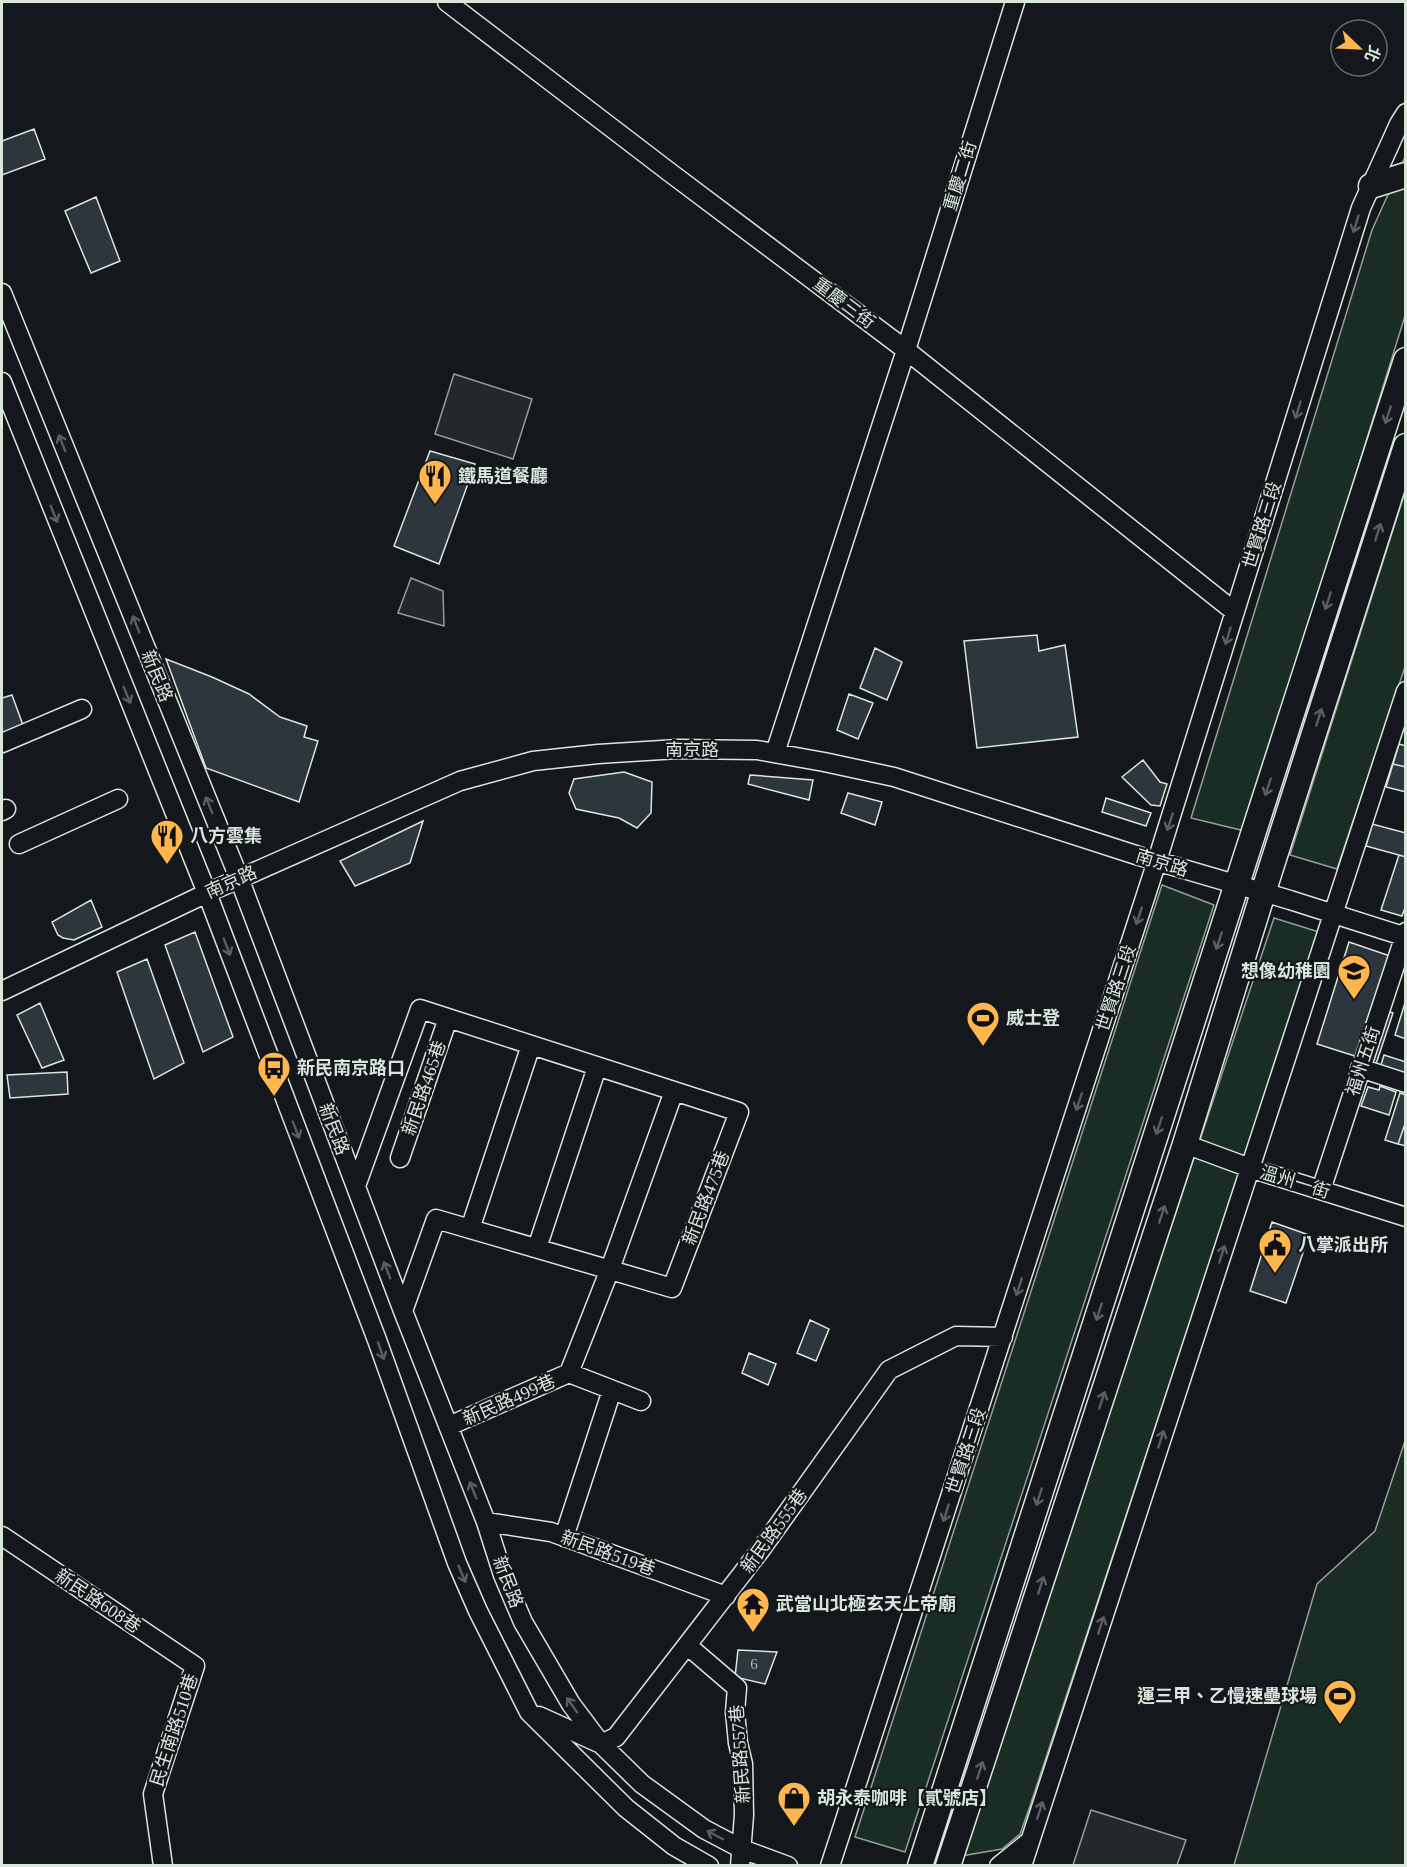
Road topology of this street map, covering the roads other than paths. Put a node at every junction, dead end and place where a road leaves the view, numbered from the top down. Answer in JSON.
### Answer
{"nodes":[{"id":1,"x":447,"y":2,"type":"edge"},
{"id":2,"x":1015,"y":2,"type":"edge"},
{"id":3,"x":1406,"y":113,"type":"edge"},
{"id":4,"x":1406,"y":175,"type":"edge"},
{"id":5,"x":1371,"y":186,"type":"junction"},
{"id":6,"x":2,"y":293,"type":"edge"},
{"id":7,"x":906,"y":350,"type":"junction"},
{"id":8,"x":1406,"y":360,"type":"edge"},
{"id":9,"x":2,"y":382,"type":"edge"},
{"id":10,"x":1406,"y":446,"type":"edge"},
{"id":11,"x":1235,"y":612,"type":"junction"},
{"id":12,"x":1406,"y":691,"type":"edge"},
{"id":13,"x":82,"y":709,"type":"dead end"},
{"id":14,"x":2,"y":743,"type":"edge"},
{"id":15,"x":776,"y":753,"type":"junction"},
{"id":16,"x":118,"y":799,"type":"dead end"},
{"id":17,"x":19,"y":844,"type":"dead end"},
{"id":18,"x":1157,"y":861,"type":"junction"},
{"id":19,"x":239,"y":878,"type":"junction"},
{"id":20,"x":1237,"y":885,"type":"junction"},
{"id":21,"x":207,"y":893,"type":"junction"},
{"id":22,"x":1263,"y":893,"type":"junction"},
{"id":23,"x":1331,"y":914,"type":"junction"},
{"id":24,"x":1405,"y":935,"type":"edge"},
{"id":25,"x":2,"y":991,"type":"edge"},
{"id":26,"x":448,"y":1018,"type":"junction"},
{"id":27,"x":531,"y":1046,"type":"junction"},
{"id":28,"x":597,"y":1067,"type":"junction"},
{"id":29,"x":1360,"y":1068,"type":"junction"},
{"id":30,"x":1406,"y":1083,"type":"edge"},
{"id":31,"x":674,"y":1091,"type":"junction"},
{"id":32,"x":1185,"y":1144,"type":"junction"},
{"id":33,"x":400,"y":1158,"type":"dead end"},
{"id":34,"x":1250,"y":1168,"type":"junction"},
{"id":35,"x":356,"y":1186,"type":"junction"},
{"id":36,"x":1321,"y":1190,"type":"junction"},
{"id":37,"x":1406,"y":1216,"type":"edge"},
{"id":38,"x":470,"y":1229,"type":"junction"},
{"id":39,"x":537,"y":1248,"type":"junction"},
{"id":40,"x":610,"y":1269,"type":"junction"},
{"id":41,"x":403,"y":1311,"type":"junction"},
{"id":42,"x":1003,"y":1337,"type":"junction"},
{"id":43,"x":569,"y":1374,"type":"junction"},
{"id":44,"x":612,"y":1390,"type":"junction"},
{"id":45,"x":641,"y":1401,"type":"dead end"},
{"id":46,"x":449,"y":1426,"type":"junction"},
{"id":47,"x":486,"y":1522,"type":"junction"},
{"id":48,"x":2,"y":1536,"type":"edge"},
{"id":49,"x":564,"y":1537,"type":"junction"},
{"id":50,"x":726,"y":1596,"type":"junction"},
{"id":51,"x":688,"y":1646,"type":"junction"},
{"id":52,"x":195,"y":1666,"type":"joint"},
{"id":53,"x":529,"y":1712,"type":"junction"},
{"id":54,"x":602,"y":1744,"type":"junction"},
{"id":55,"x":1030,"y":1841,"type":"junction"},
{"id":56,"x":741,"y":1857,"type":"edge"},
{"id":57,"x":163,"y":1866,"type":"edge"},
{"id":58,"x":709,"y":1866,"type":"edge"},
{"id":59,"x":788,"y":1866,"type":"edge"},
{"id":60,"x":830,"y":1866,"type":"edge"},
{"id":61,"x":920,"y":1866,"type":"edge"},
{"id":62,"x":948,"y":1866,"type":"edge"},
{"id":63,"x":999,"y":1866,"type":"edge"},
{"id":64,"x":1022,"y":1866,"type":"edge"}],
"edges":[{"from":1,"to":7,"type":"street","name":"重慶三街"},
{"from":2,"to":7,"type":"street","name":"重慶二街"},
{"from":3,"to":5,"type":"street","name":"世賢路三段"},
{"from":4,"to":5,"type":"main road"},
{"from":5,"to":11,"type":"street","name":"世賢路三段","one_way":true},
{"from":19,"to":6,"type":"street","name":"新民路","one_way":true},
{"from":7,"to":11,"type":"street","name":"重慶三街"},
{"from":7,"to":15,"type":"street","name":"重慶二街"},
{"from":8,"to":20,"type":"main road","one_way":true},
{"from":9,"to":21,"type":"street","name":"新民路","one_way":true},
{"from":22,"to":10,"type":"main road","one_way":true},
{"from":11,"to":18,"type":"street","name":"世賢路三段","one_way":true},
{"from":12,"to":23,"type":"street"},
{"from":13,"to":14,"type":"street"},
{"from":15,"to":18,"type":"street","name":"南京路"},
{"from":15,"to":19,"type":"street","name":"南京路"},
{"from":16,"to":17,"type":"street"},
{"from":18,"to":20,"type":"street","name":"南京路"},
{"from":18,"to":42,"type":"street","name":"世賢路三段","one_way":true},
{"from":19,"to":21,"type":"street","name":"南京路"},
{"from":19,"to":35,"type":"street","name":"新民路"},
{"from":20,"to":22,"type":"street","name":"南京路"},
{"from":20,"to":61,"type":"main road","one_way":true},
{"from":21,"to":25,"type":"street","name":"南京路"},
{"from":21,"to":53,"type":"street","name":"新民路","one_way":true},
{"from":22,"to":23,"type":"street","name":"南京路"},
{"from":22,"to":32,"type":"main road"},
{"from":23,"to":24,"type":"street","name":"南京路"},
{"from":23,"to":34,"type":"street"},
{"from":24,"to":29,"type":"street","name":"福州五街"},
{"from":26,"to":27,"type":"street","name":"新民路475巷"},
{"from":26,"to":33,"type":"street","name":"新民路465巷"},
{"from":26,"to":35,"type":"street","name":"新民路475巷"},
{"from":27,"to":28,"type":"street","name":"新民路475巷"},
{"from":27,"to":38,"type":"street"},
{"from":28,"to":31,"type":"street","name":"新民路475巷"},
{"from":28,"to":39,"type":"street"},
{"from":29,"to":30,"type":"street"},
{"from":29,"to":36,"type":"street","name":"福州五街"},
{"from":31,"to":40,"type":"street"},
{"from":31,"to":40,"type":"street","name":"新民路475巷"},
{"from":32,"to":34,"type":"street","name":"溫州一街"},
{"from":62,"to":32,"type":"main road","one_way":true},
{"from":34,"to":36,"type":"street","name":"溫州一街"},
{"from":55,"to":34,"type":"street","one_way":true},
{"from":41,"to":35,"type":"street","name":"新民路","one_way":true},
{"from":36,"to":37,"type":"street","name":"溫州一街"},
{"from":38,"to":39,"type":"street","name":"新民路475巷"},
{"from":38,"to":41,"type":"street","name":"新民路475巷"},
{"from":39,"to":40,"type":"street","name":"新民路475巷"},
{"from":40,"to":43,"type":"street"},
{"from":41,"to":46,"type":"street","name":"新民路"},
{"from":42,"to":50,"type":"street","name":"新民路555巷"},
{"from":42,"to":60,"type":"street","name":"世賢路三段","one_way":true},
{"from":43,"to":44,"type":"street"},
{"from":43,"to":46,"type":"street","name":"新民路499巷"},
{"from":44,"to":45,"type":"street"},
{"from":44,"to":49,"type":"street"},
{"from":47,"to":46,"type":"street","name":"新民路","one_way":true},
{"from":47,"to":49,"type":"street","name":"新民路519巷"},
{"from":54,"to":47,"type":"street","name":"新民路","one_way":true},
{"from":48,"to":52,"type":"street","name":"新民路608巷"},
{"from":49,"to":50,"type":"street","name":"新民路519巷"},
{"from":50,"to":51,"type":"street","name":"新民路555巷"},
{"from":51,"to":54,"type":"street","name":"新民路555巷"},
{"from":51,"to":56,"type":"street","name":"新民路557巷"},
{"from":52,"to":57,"type":"street","name":"民生南路510巷"},
{"from":53,"to":54,"type":"street"},
{"from":53,"to":58,"type":"street","name":"新民路"},
{"from":56,"to":54,"type":"street","name":"新民路","one_way":true},
{"from":55,"to":63,"type":"street"},
{"from":55,"to":64,"type":"street"},
{"from":56,"to":59,"type":"street","name":"新民路"}]}
